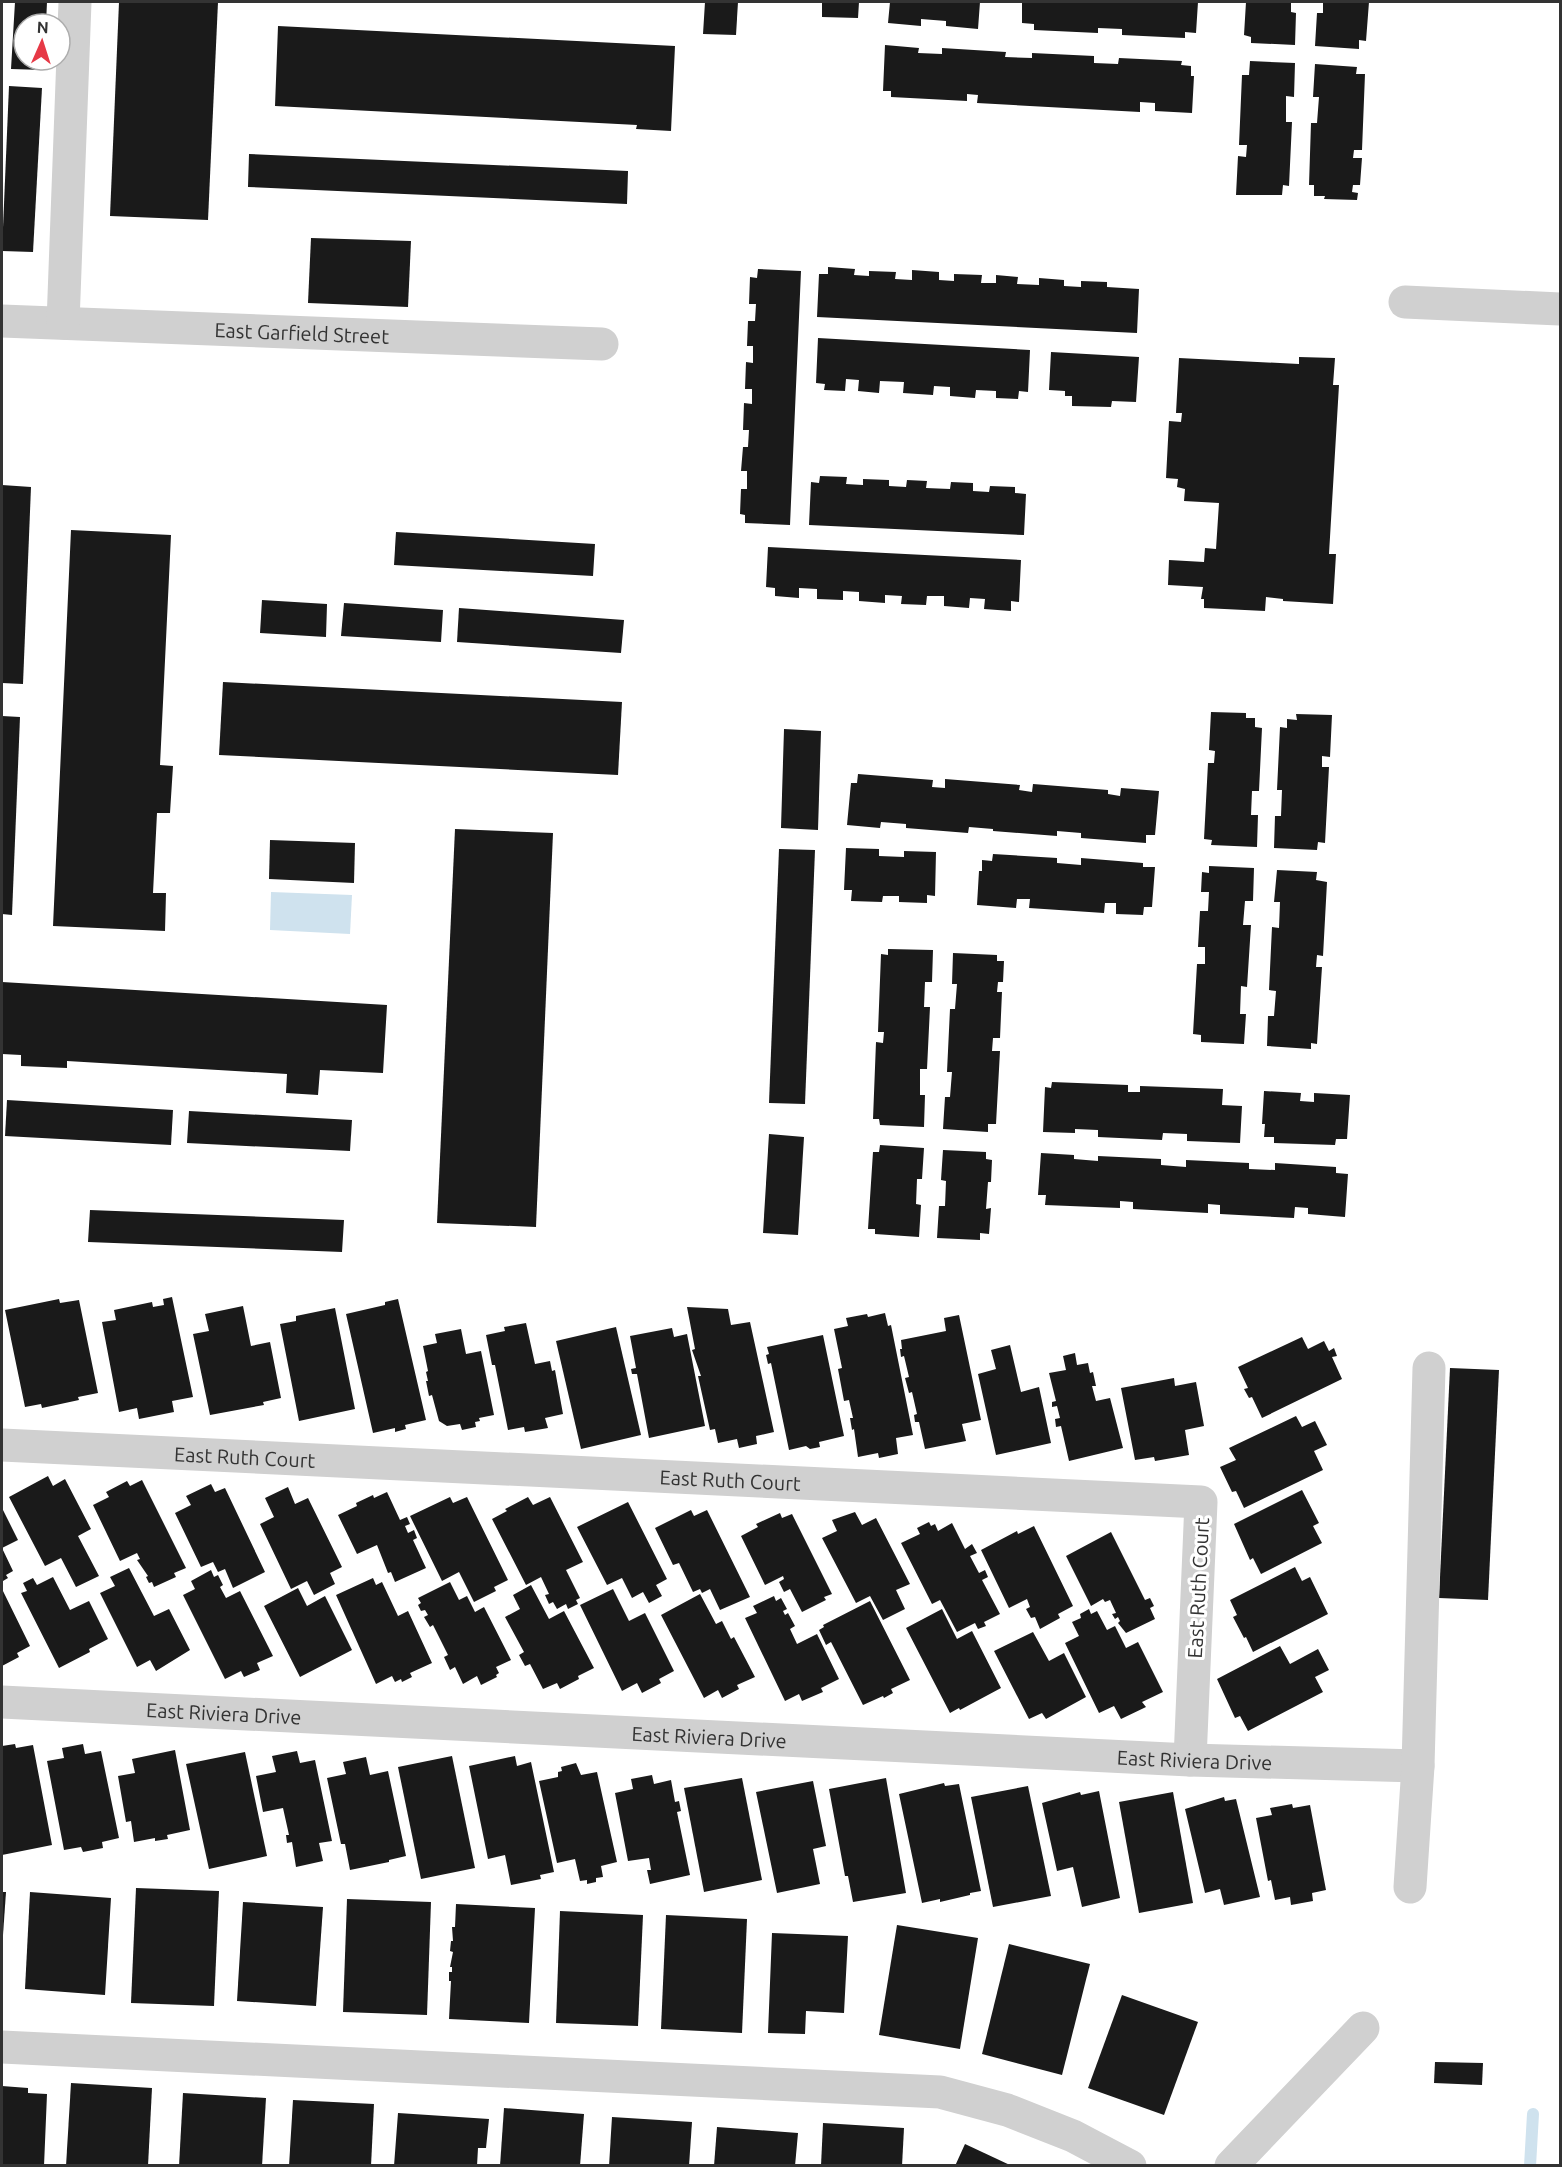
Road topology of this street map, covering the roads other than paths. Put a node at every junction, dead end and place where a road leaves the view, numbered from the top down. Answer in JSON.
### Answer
{"nodes":[{"id":1,"x":75,"y":2,"type":"edge"},
{"id":2,"x":1405,"y":302,"type":"dead end"},
{"id":3,"x":1560,"y":309,"type":"edge"},
{"id":4,"x":2,"y":321,"type":"edge"},
{"id":5,"x":63,"y":323,"type":"junction"},
{"id":6,"x":602,"y":344,"type":"dead end"},
{"id":7,"x":1428,"y":1368,"type":"dead end"},
{"id":8,"x":2,"y":1445,"type":"edge"},
{"id":9,"x":2,"y":1702,"type":"edge"},
{"id":10,"x":1190,"y":1760,"type":"junction"},
{"id":11,"x":1418,"y":1766,"type":"junction"},
{"id":12,"x":1410,"y":1887,"type":"dead end"},
{"id":13,"x":1363,"y":2028,"type":"dead end"},
{"id":14,"x":2,"y":2047,"type":"edge"},
{"id":15,"x":1130,"y":2166,"type":"edge"},
{"id":16,"x":1231,"y":2166,"type":"edge"}],
"edges":[{"from":1,"to":5,"type":"street"},
{"from":2,"to":3,"type":"street"},
{"from":4,"to":5,"type":"street","name":"East Garfield Street"},
{"from":5,"to":6,"type":"street","name":"East Garfield Street"},
{"from":7,"to":11,"type":"street"},
{"from":8,"to":10,"type":"street","name":"East Ruth Court"},
{"from":9,"to":10,"type":"street","name":"East Riviera Drive"},
{"from":10,"to":11,"type":"street","name":"East Riviera Drive"},
{"from":11,"to":12,"type":"street"},
{"from":13,"to":16,"type":"street"},
{"from":14,"to":15,"type":"street"}]}
